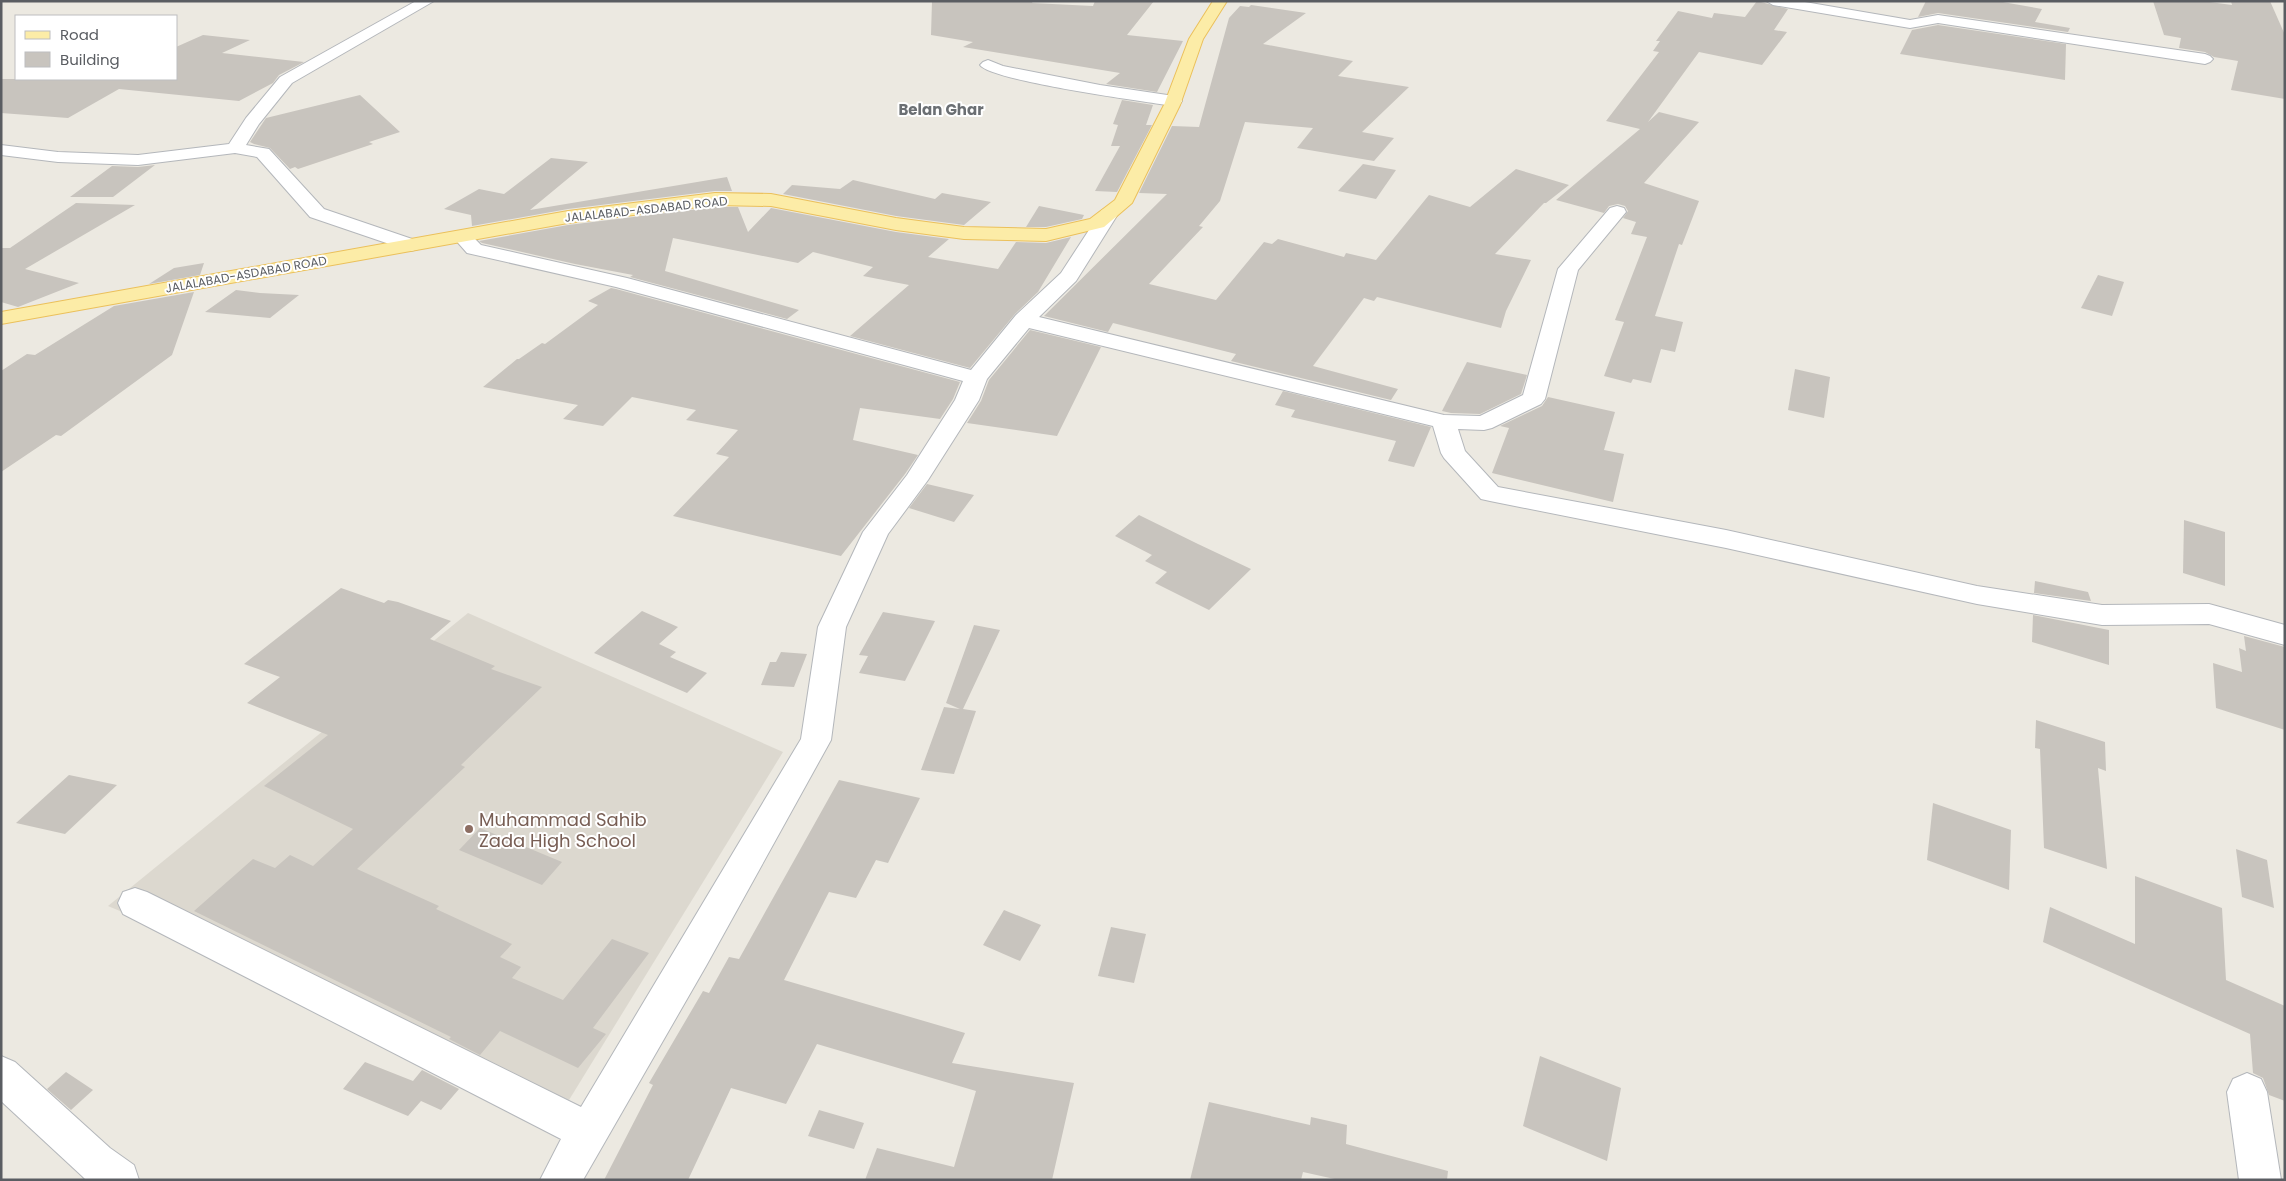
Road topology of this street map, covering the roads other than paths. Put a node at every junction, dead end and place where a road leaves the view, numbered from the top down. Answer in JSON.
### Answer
{"nodes":[{"id":1,"x":427,"y":1,"type":"edge"},
{"id":2,"x":1220,"y":1,"type":"edge"},
{"id":3,"x":1773,"y":1,"type":"edge"},
{"id":4,"x":2205,"y":59,"type":"dead end"},
{"id":5,"x":988,"y":65,"type":"dead end"},
{"id":6,"x":1174,"y":101,"type":"junction"},
{"id":7,"x":235,"y":148,"type":"junction"},
{"id":8,"x":1,"y":150,"type":"edge"},
{"id":9,"x":1618,"y":212,"type":"dead end"},
{"id":10,"x":1109,"y":214,"type":"junction"},
{"id":11,"x":462,"y":236,"type":"junction"},
{"id":12,"x":411,"y":244,"type":"junction"},
{"id":13,"x":1,"y":318,"type":"edge"},
{"id":14,"x":1024,"y":320,"type":"junction"},
{"id":15,"x":976,"y":378,"type":"junction"},
{"id":16,"x":1444,"y":422,"type":"junction"},
{"id":17,"x":2285,"y":635,"type":"edge"},
{"id":18,"x":135,"y":903,"type":"dead end"},
{"id":19,"x":1,"y":1074,"type":"edge"},
{"id":20,"x":2247,"y":1092,"type":"dead end"},
{"id":21,"x":589,"y":1132,"type":"junction"},
{"id":22,"x":566,"y":1178,"type":"edge"},
{"id":23,"x":120,"y":1180,"type":"edge"},
{"id":24,"x":2260,"y":1180,"type":"edge"}],
"edges":[{"from":1,"to":7,"type":"street"},
{"from":2,"to":6,"type":"main road","name":"JALALABAD-ASDABAD ROAD"},
{"from":3,"to":4,"type":"street"},
{"from":5,"to":6,"type":"street"},
{"from":6,"to":10,"type":"main road","name":"JALALABAD-ASDABAD ROAD"},
{"from":7,"to":8,"type":"street"},
{"from":7,"to":12,"type":"street"},
{"from":9,"to":16,"type":"street"},
{"from":10,"to":11,"type":"main road","name":"JALALABAD-ASDABAD ROAD"},
{"from":10,"to":14,"type":"street"},
{"from":11,"to":12,"type":"main road","name":"JALALABAD-ASDABAD ROAD"},
{"from":11,"to":15,"type":"street"},
{"from":12,"to":13,"type":"main road","name":"JALALABAD-ASDABAD ROAD"},
{"from":14,"to":15,"type":"street"},
{"from":14,"to":16,"type":"street"},
{"from":15,"to":21,"type":"street"},
{"from":16,"to":17,"type":"street"},
{"from":18,"to":21,"type":"street"},
{"from":19,"to":23,"type":"street"},
{"from":20,"to":24,"type":"street"},
{"from":21,"to":22,"type":"street"}]}
